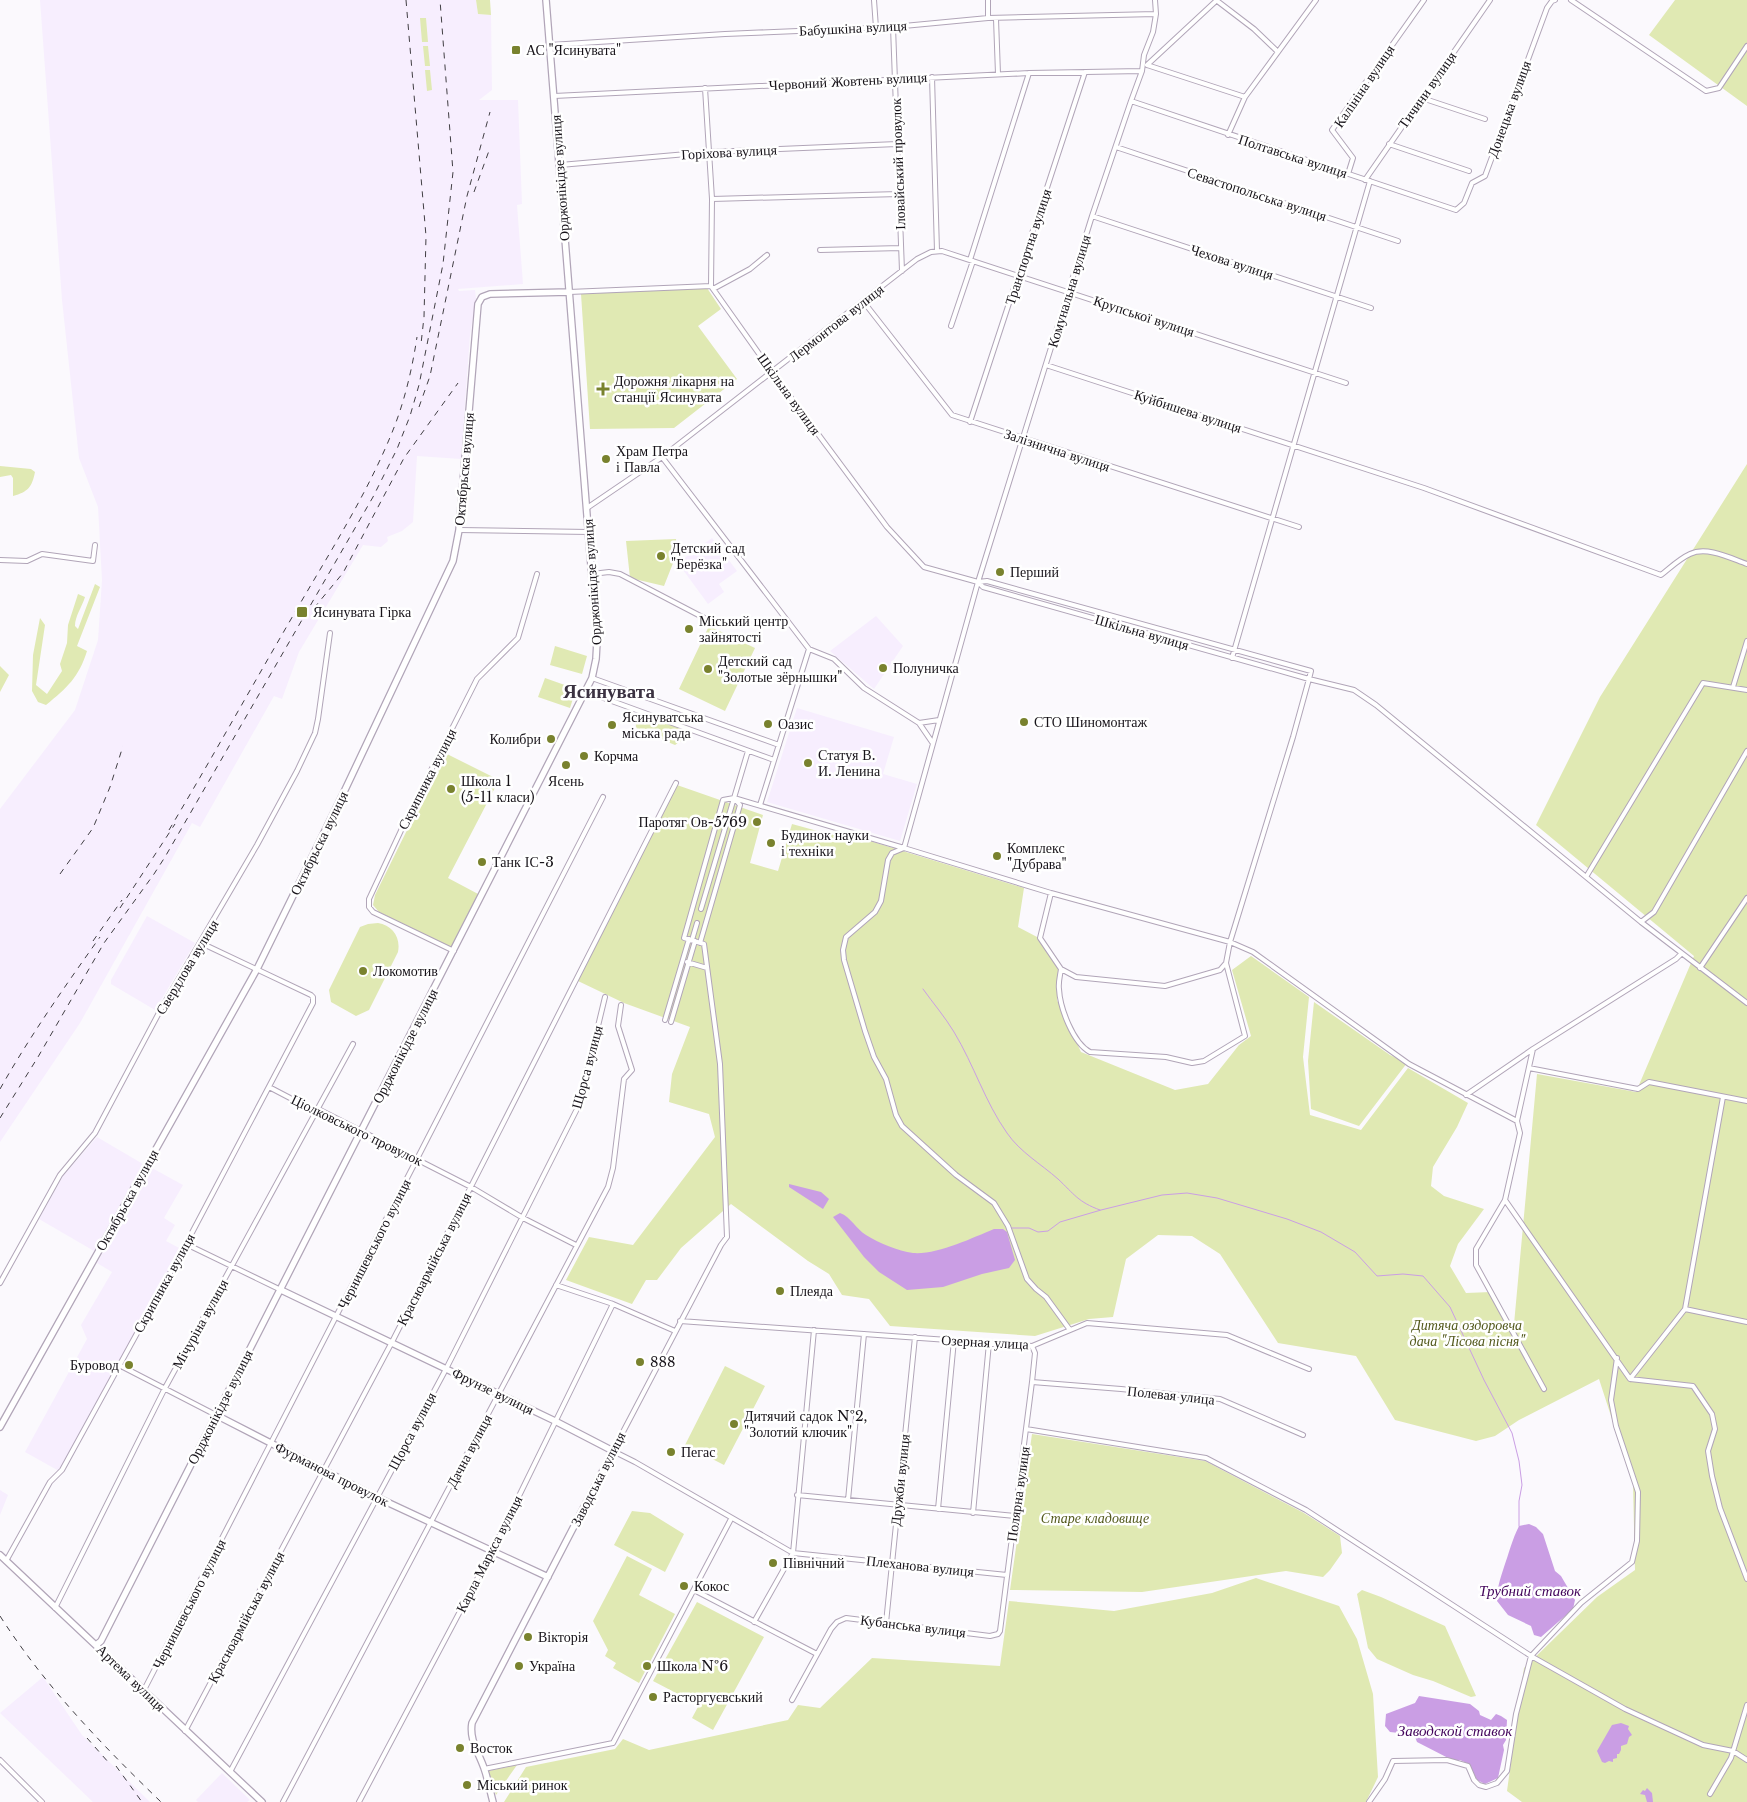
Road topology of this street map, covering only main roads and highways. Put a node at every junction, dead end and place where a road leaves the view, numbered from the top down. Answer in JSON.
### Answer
{"nodes":[{"id":1,"x":546,"y":0,"type":"edge"},
{"id":2,"x":569,"y":292,"type":"junction"},
{"id":3,"x":280,"y":1290,"type":"junction"},
{"id":4,"x":216,"y":1415,"type":"junction"},
{"id":5,"x":0,"y":1428,"type":"edge"},
{"id":6,"x":613,"y":1451,"type":"joint"},
{"id":7,"x":0,"y":1555,"type":"edge"},
{"id":8,"x":548,"y":1577,"type":"junction"},
{"id":9,"x":96,"y":1645,"type":"junction"},
{"id":10,"x":262,"y":1802,"type":"edge"},
{"id":11,"x":493,"y":1802,"type":"edge"}],
"edges":[{"from":1,"to":2,"type":"main road","name":"Орджонікідзе вулиця"},
{"from":2,"to":3,"type":"main road","name":"Орджонікідзе вулиця"},
{"from":2,"to":5,"type":"main road","name":"Октябрьска вулиця"},
{"from":3,"to":4,"type":"main road","name":"Орджонікідзе вулиця"},
{"from":3,"to":6,"type":"main road","name":"Фрунзе вулиця"},
{"from":4,"to":8,"type":"main road","name":"Фурманова провулок"},
{"from":4,"to":9,"type":"main road","name":"Орджонікідзе вулиця"},
{"from":6,"to":8,"type":"main road","name":"Заводська вулиця"},
{"from":7,"to":9,"type":"main road","name":"Артема вулиця"},
{"from":8,"to":11,"type":"main road","name":"Заводська вулиця"},
{"from":9,"to":10,"type":"main road","name":"Артема вулиця"}]}
